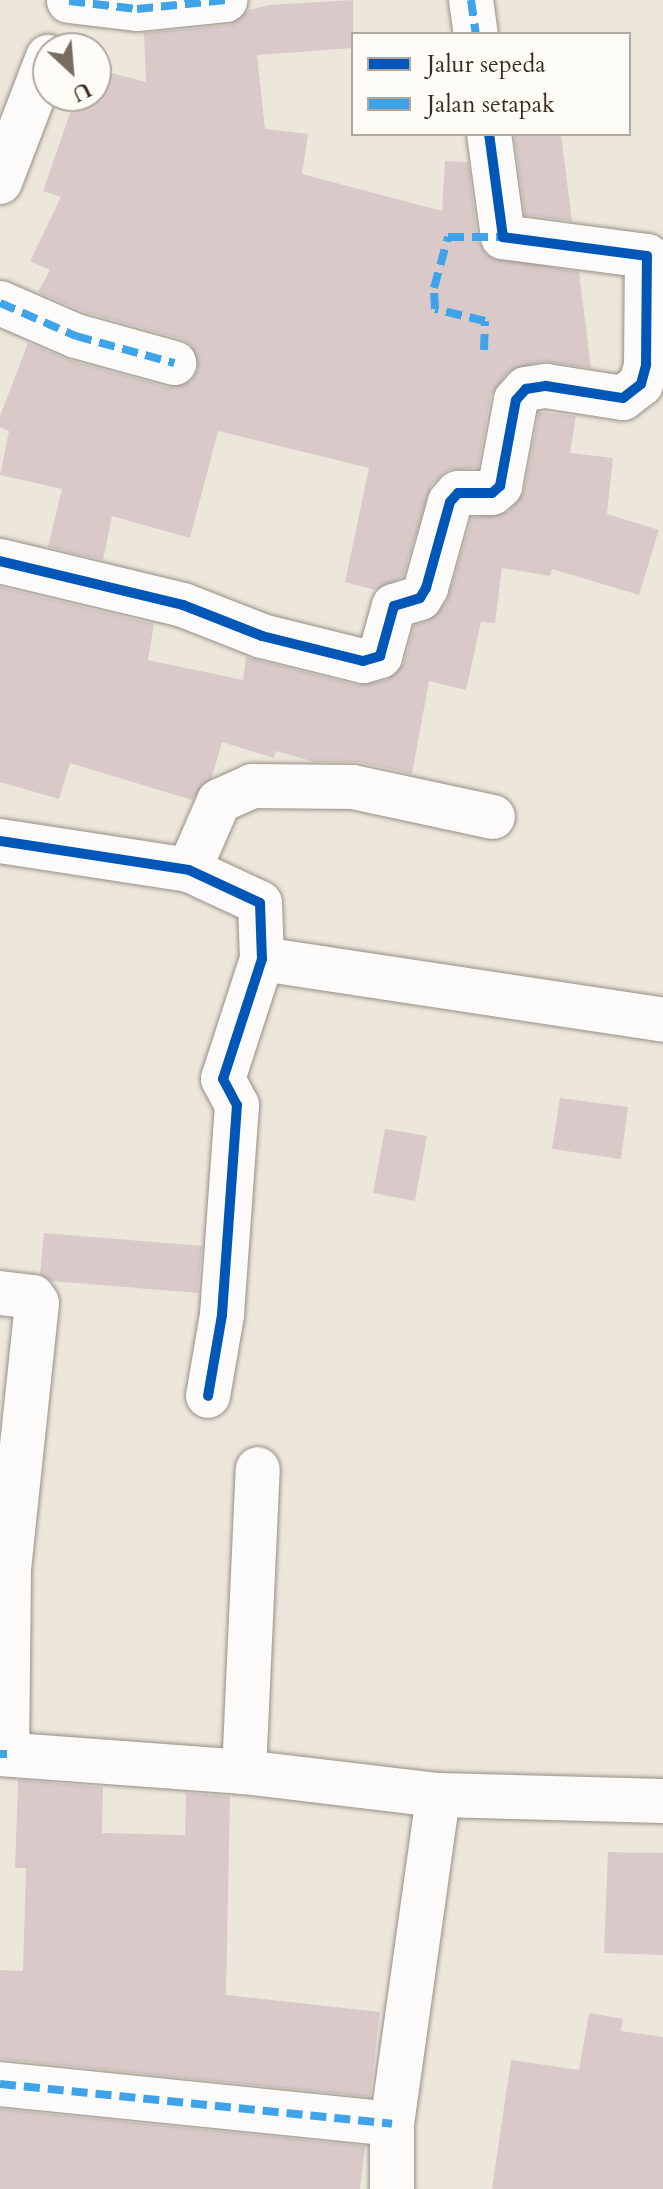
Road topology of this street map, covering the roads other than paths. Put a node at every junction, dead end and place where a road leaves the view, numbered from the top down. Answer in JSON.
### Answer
{"nodes":[{"id":1,"x":226,"y":0,"type":"edge"},
{"id":2,"x":471,"y":0,"type":"edge"},
{"id":3,"x":69,"y":1,"type":"edge"},
{"id":4,"x":57,"y":32,"type":"edge"},
{"id":5,"x":476,"y":32,"type":"edge"},
{"id":6,"x":32,"y":99,"type":"edge"},
{"id":7,"x":489,"y":136,"type":"edge"},
{"id":8,"x":0,"y":182,"type":"edge"},
{"id":9,"x":0,"y":303,"type":"edge"},
{"id":10,"x":174,"y":363,"type":"dead end"},
{"id":11,"x":0,"y":561,"type":"edge"},
{"id":12,"x":493,"y":817,"type":"dead end"},
{"id":13,"x":0,"y":841,"type":"edge"},
{"id":14,"x":189,"y":870,"type":"junction"},
{"id":15,"x":262,"y":959,"type":"junction"},
{"id":16,"x":663,"y":1020,"type":"edge"},
{"id":17,"x":0,"y":1293,"type":"edge"},
{"id":18,"x":208,"y":1396,"type":"dead end"},
{"id":19,"x":258,"y":1469,"type":"dead end"},
{"id":20,"x":4,"y":1754,"type":"edge"},
{"id":21,"x":244,"y":1772,"type":"junction"},
{"id":22,"x":438,"y":1795,"type":"junction"},
{"id":23,"x":663,"y":1801,"type":"edge"},
{"id":24,"x":0,"y":2084,"type":"edge"},
{"id":25,"x":392,"y":2124,"type":"junction"},
{"id":26,"x":392,"y":2189,"type":"edge"}],
"edges":[{"from":1,"to":3,"type":"street"},
{"from":2,"to":5,"type":"street"},
{"from":3,"to":4,"type":"street"},
{"from":6,"to":8,"type":"street"},
{"from":7,"to":11,"type":"street"},
{"from":9,"to":10,"type":"street"},
{"from":12,"to":14,"type":"street"},
{"from":13,"to":14,"type":"street"},
{"from":14,"to":15,"type":"street"},
{"from":15,"to":16,"type":"street"},
{"from":15,"to":18,"type":"street"},
{"from":17,"to":20,"type":"street"},
{"from":19,"to":21,"type":"street"},
{"from":20,"to":21,"type":"street"},
{"from":21,"to":22,"type":"street"},
{"from":22,"to":23,"type":"street"},
{"from":22,"to":25,"type":"street"},
{"from":24,"to":25,"type":"street"},
{"from":25,"to":26,"type":"street"}]}
